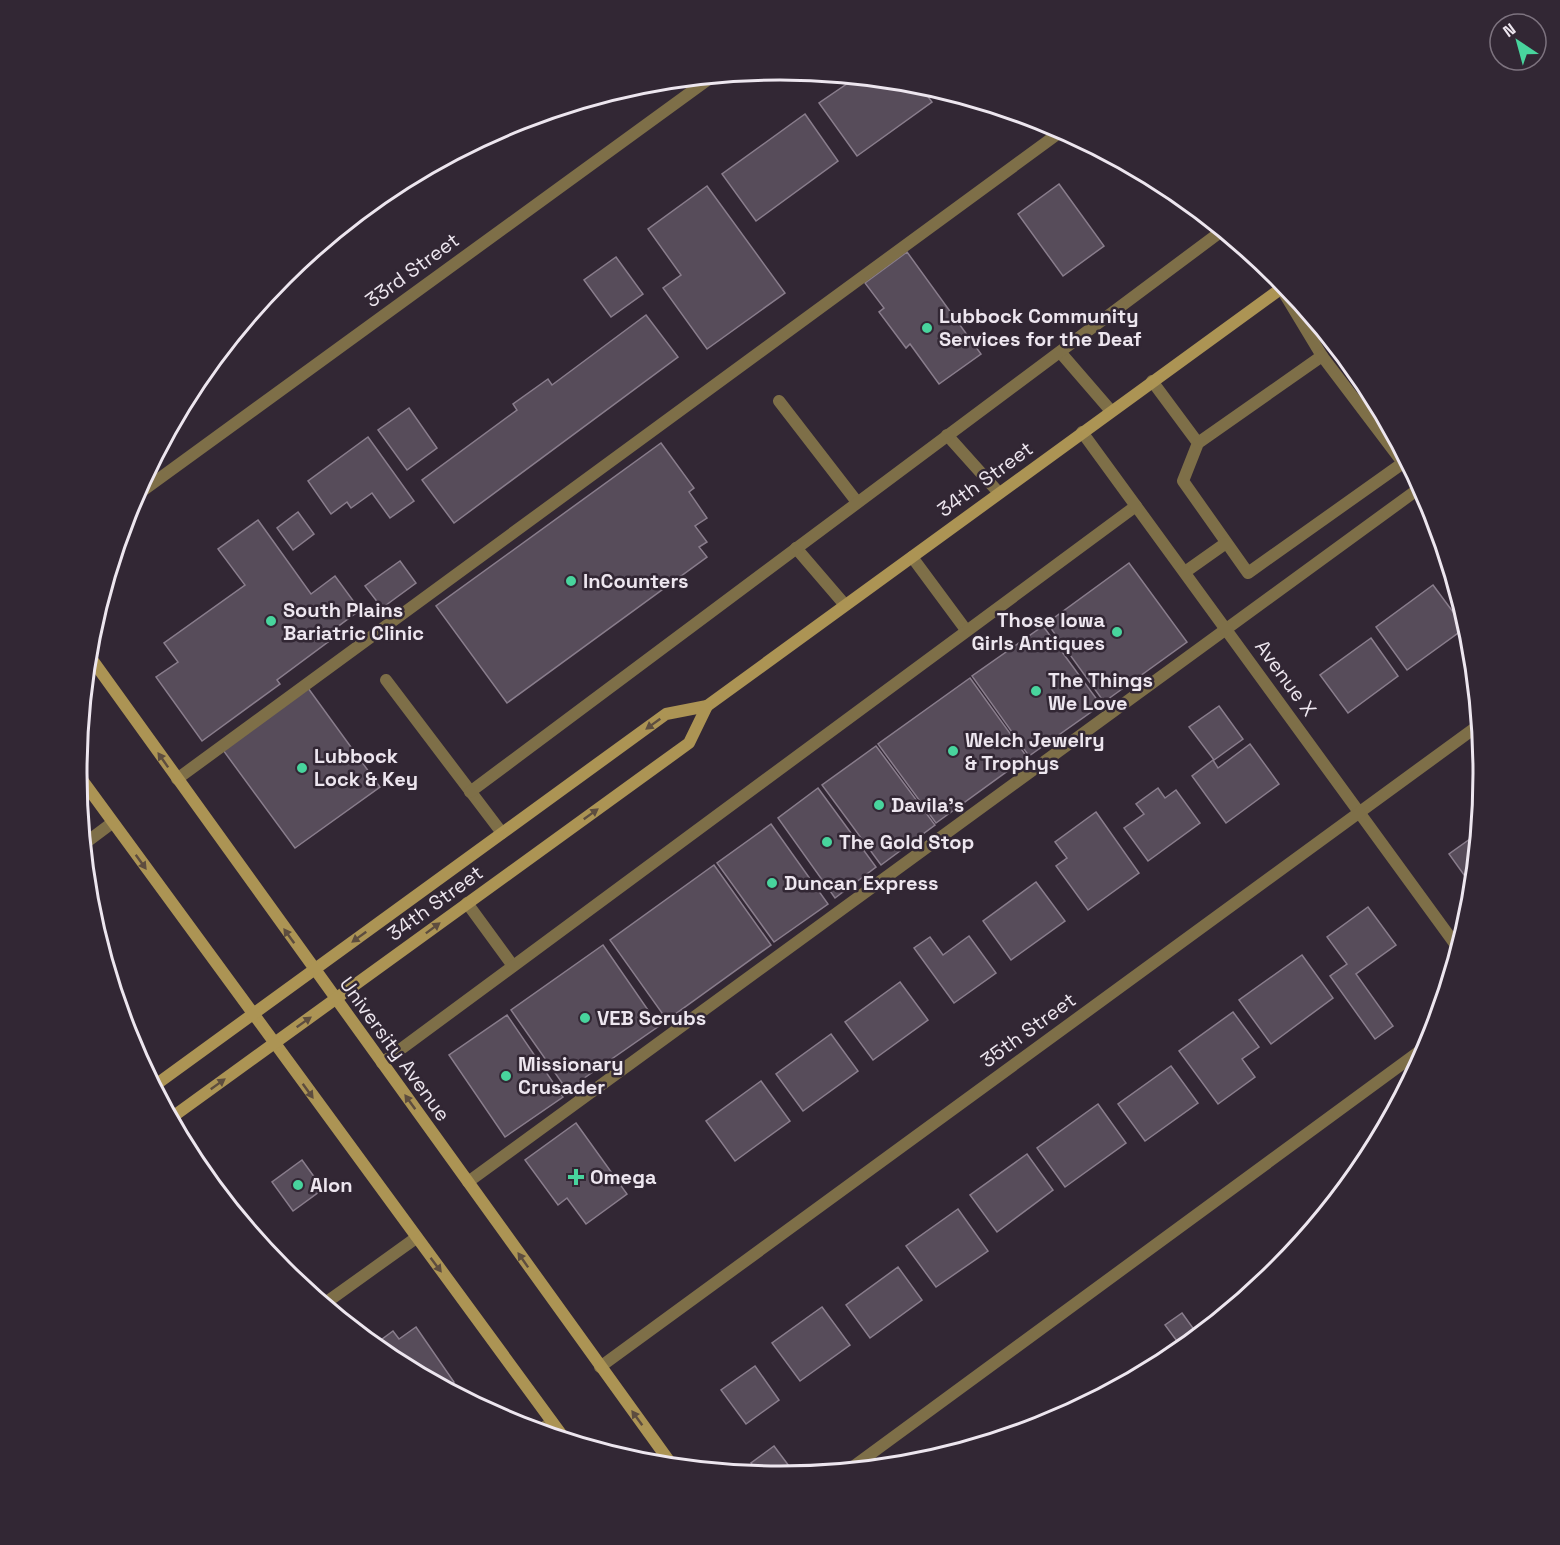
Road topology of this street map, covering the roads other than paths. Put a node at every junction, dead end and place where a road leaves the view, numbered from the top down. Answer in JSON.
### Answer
{"nodes":[{"id":1,"x":702,"y":84,"type":"edge"},
{"id":2,"x":1054,"y":136,"type":"edge"},
{"id":3,"x":1217,"y":235,"type":"edge"},
{"id":4,"x":1278,"y":291,"type":"edge"},
{"id":5,"x":1297,"y":311,"type":"edge"},
{"id":6,"x":1059,"y":352,"type":"junction"},
{"id":7,"x":1322,"y":356,"type":"junction"},
{"id":8,"x":1152,"y":381,"type":"junction"},
{"id":9,"x":779,"y":401,"type":"dead end"},
{"id":10,"x":1111,"y":411,"type":"junction"},
{"id":11,"x":1082,"y":432,"type":"junction"},
{"id":12,"x":947,"y":435,"type":"junction"},
{"id":13,"x":1198,"y":443,"type":"junction"},
{"id":14,"x":1395,"y":454,"type":"edge"},
{"id":15,"x":1401,"y":465,"type":"edge"},
{"id":16,"x":149,"y":486,"type":"edge"},
{"id":17,"x":1414,"y":492,"type":"edge"},
{"id":18,"x":999,"y":493,"type":"junction"},
{"id":19,"x":857,"y":502,"type":"junction"},
{"id":20,"x":1137,"y":506,"type":"junction"},
{"id":21,"x":1226,"y":543,"type":"junction"},
{"id":22,"x":796,"y":548,"type":"junction"},
{"id":23,"x":912,"y":557,"type":"junction"},
{"id":24,"x":1185,"y":572,"type":"junction"},
{"id":25,"x":845,"y":605,"type":"junction"},
{"id":26,"x":1226,"y":628,"type":"junction"},
{"id":27,"x":966,"y":630,"type":"junction"},
{"id":28,"x":96,"y":665,"type":"edge"},
{"id":29,"x":386,"y":680,"type":"dead end"},
{"id":30,"x":707,"y":706,"type":"junction"},
{"id":31,"x":1472,"y":730,"type":"edge"},
{"id":32,"x":177,"y":779,"type":"junction"},
{"id":33,"x":87,"y":788,"type":"edge"},
{"id":34,"x":470,"y":792,"type":"junction"},
{"id":35,"x":1359,"y":812,"type":"junction"},
{"id":36,"x":112,"y":823,"type":"junction"},
{"id":37,"x":501,"y":833,"type":"junction"},
{"id":38,"x":90,"y":839,"type":"edge"},
{"id":39,"x":467,"y":903,"type":"junction"},
{"id":40,"x":1452,"y":940,"type":"edge"},
{"id":41,"x":513,"y":966,"type":"junction"},
{"id":42,"x":313,"y":970,"type":"junction"},
{"id":43,"x":335,"y":1000,"type":"junction"},
{"id":44,"x":252,"y":1014,"type":"junction"},
{"id":45,"x":273,"y":1044,"type":"junction"},
{"id":46,"x":1412,"y":1057,"type":"edge"},
{"id":47,"x":382,"y":1063,"type":"junction"},
{"id":48,"x":160,"y":1082,"type":"edge"},
{"id":49,"x":177,"y":1114,"type":"edge"},
{"id":50,"x":468,"y":1182,"type":"junction"},
{"id":51,"x":416,"y":1238,"type":"junction"},
{"id":52,"x":330,"y":1300,"type":"edge"},
{"id":53,"x":600,"y":1367,"type":"junction"},
{"id":54,"x":552,"y":1422,"type":"junction"},
{"id":55,"x":547,"y":1425,"type":"edge"},
{"id":56,"x":557,"y":1429,"type":"edge"},
{"id":57,"x":665,"y":1456,"type":"edge"},
{"id":58,"x":861,"y":1461,"type":"edge"}],
"edges":[{"from":1,"to":16,"type":"street","name":"33rd Street"},
{"from":2,"to":32,"type":"street"},
{"from":3,"to":6,"type":"street"},
{"from":4,"to":8,"type":"main road","name":"34th Street"},
{"from":5,"to":7,"type":"street"},
{"from":6,"to":10,"type":"street"},
{"from":6,"to":12,"type":"street"},
{"from":7,"to":13,"type":"street"},
{"from":7,"to":14,"type":"street"},
{"from":8,"to":10,"type":"main road","name":"34th Street"},
{"from":8,"to":13,"type":"street"},
{"from":9,"to":19,"type":"street"},
{"from":10,"to":11,"type":"main road","name":"34th Street"},
{"from":11,"to":18,"type":"main road","name":"34th Street"},
{"from":11,"to":20,"type":"street","name":"Avenue X"},
{"from":12,"to":18,"type":"street"},
{"from":12,"to":19,"type":"street"},
{"from":13,"to":21,"type":"street"},
{"from":15,"to":21,"type":"street"},
{"from":17,"to":26,"type":"street"},
{"from":18,"to":23,"type":"main road","name":"34th Street"},
{"from":19,"to":22,"type":"street"},
{"from":20,"to":24,"type":"street","name":"Avenue X"},
{"from":20,"to":27,"type":"street"},
{"from":21,"to":24,"type":"street"},
{"from":22,"to":25,"type":"street"},
{"from":22,"to":34,"type":"street"},
{"from":23,"to":25,"type":"main road","name":"34th Street"},
{"from":23,"to":27,"type":"street"},
{"from":24,"to":26,"type":"street","name":"Avenue X"},
{"from":25,"to":30,"type":"main road","name":"34th Street"},
{"from":26,"to":35,"type":"street","name":"Avenue X"},
{"from":26,"to":50,"type":"street"},
{"from":27,"to":41,"type":"street"},
{"from":32,"to":28,"type":"main road","name":"University Avenue","one_way":true},
{"from":29,"to":34,"type":"street"},
{"from":30,"to":37,"type":"main road","name":"34th Street","one_way":true},
{"from":39,"to":30,"type":"main road","name":"34th Street","one_way":true},
{"from":31,"to":35,"type":"street","name":"35th Street"},
{"from":42,"to":32,"type":"main road","name":"University Avenue","one_way":true},
{"from":33,"to":36,"type":"main road"},
{"from":34,"to":37,"type":"street"},
{"from":35,"to":40,"type":"street","name":"Avenue X"},
{"from":35,"to":53,"type":"street","name":"35th Street"},
{"from":36,"to":38,"type":"street"},
{"from":36,"to":44,"type":"main road","one_way":true},
{"from":37,"to":42,"type":"main road","name":"34th Street","one_way":true},
{"from":39,"to":41,"type":"street"},
{"from":43,"to":39,"type":"main road","name":"34th Street","one_way":true},
{"from":41,"to":47,"type":"street"},
{"from":42,"to":43,"type":"main road","name":"University Avenue"},
{"from":42,"to":44,"type":"main road","name":"34th Street"},
{"from":45,"to":43,"type":"main road","name":"34th Street","one_way":true},
{"from":43,"to":47,"type":"main road","name":"University Avenue"},
{"from":44,"to":45,"type":"main road"},
{"from":44,"to":48,"type":"main road","name":"34th Street"},
{"from":49,"to":45,"type":"main road","name":"34th Street","one_way":true},
{"from":45,"to":51,"type":"main road","one_way":true},
{"from":46,"to":58,"type":"street"},
{"from":50,"to":47,"type":"main road","name":"University Avenue","one_way":true},
{"from":53,"to":50,"type":"main road","name":"University Avenue","one_way":true},
{"from":51,"to":52,"type":"street"},
{"from":51,"to":54,"type":"main road","one_way":true},
{"from":57,"to":53,"type":"main road","name":"University Avenue","one_way":true},
{"from":54,"to":55,"type":"street"},
{"from":54,"to":56,"type":"main road"}]}
